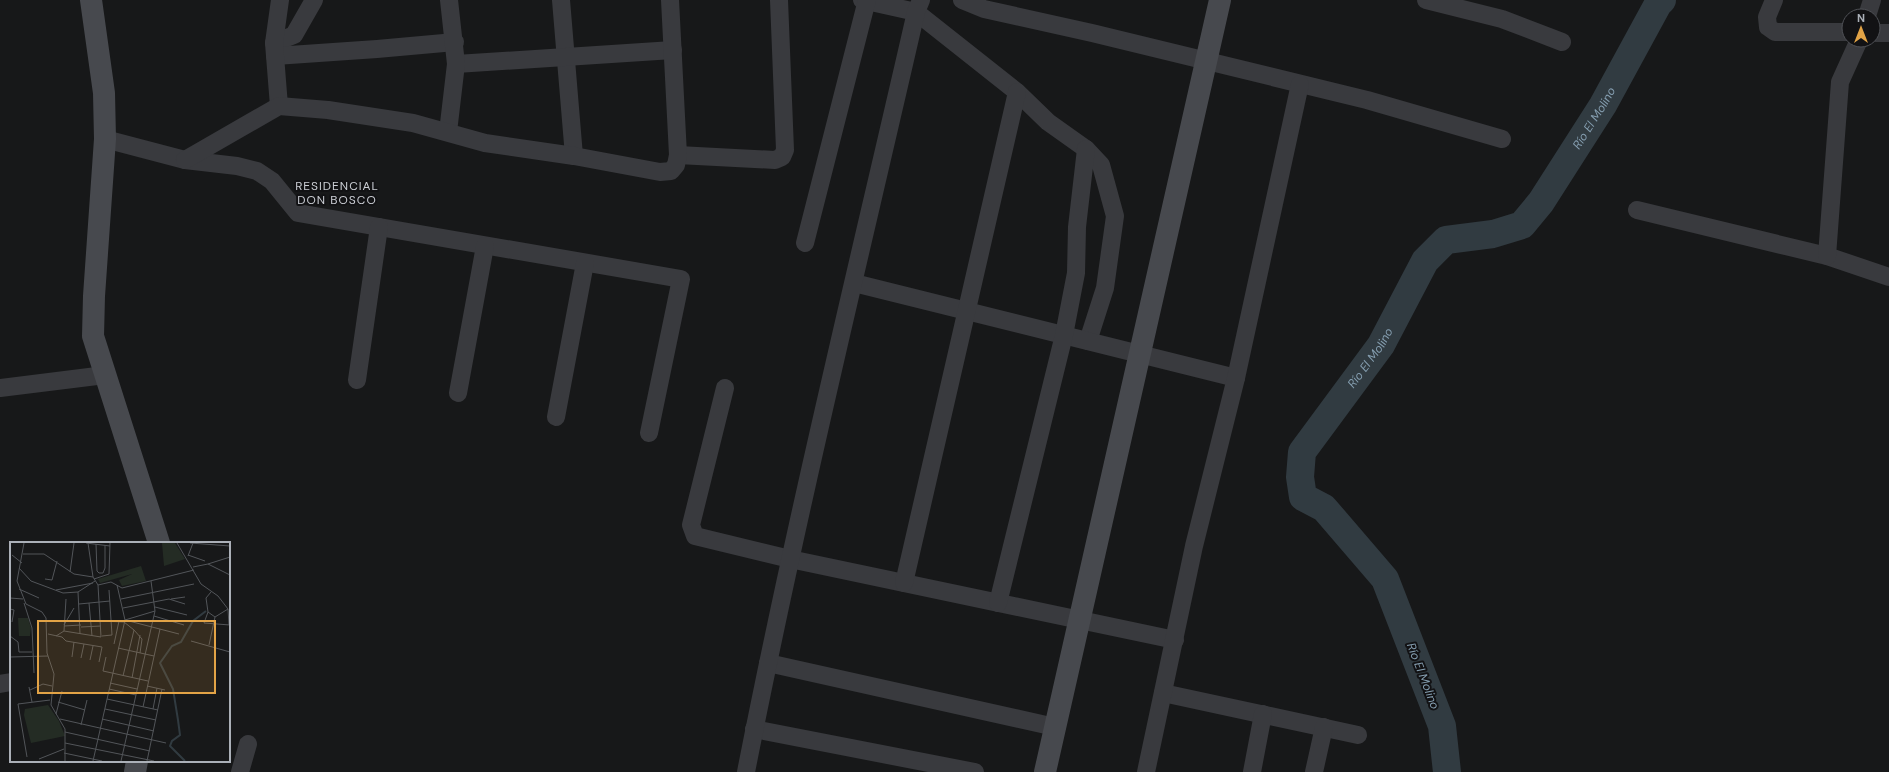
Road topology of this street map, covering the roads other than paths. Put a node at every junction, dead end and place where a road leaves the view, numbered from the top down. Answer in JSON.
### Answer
{"nodes":[{"id":1,"x":91,"y":0,"type":"edge"},
{"id":2,"x":280,"y":0,"type":"edge"},
{"id":3,"x":314,"y":0,"type":"edge"},
{"id":4,"x":449,"y":0,"type":"edge"},
{"id":5,"x":561,"y":0,"type":"edge"},
{"id":6,"x":670,"y":0,"type":"edge"},
{"id":7,"x":779,"y":0,"type":"edge"},
{"id":8,"x":862,"y":0,"type":"edge"},
{"id":9,"x":867,"y":0,"type":"edge"},
{"id":10,"x":962,"y":0,"type":"edge"},
{"id":11,"x":1220,"y":0,"type":"edge"},
{"id":12,"x":1426,"y":0,"type":"edge"},
{"id":13,"x":1774,"y":0,"type":"edge"},
{"id":14,"x":918,"y":6,"type":"edge"},
{"id":15,"x":1841,"y":32,"type":"edge"},
{"id":16,"x":455,"y":42,"type":"junction"},
{"id":17,"x":1562,"y":42,"type":"dead end"},
{"id":18,"x":1855,"y":48,"type":"edge"},
{"id":19,"x":274,"y":50,"type":"junction"},
{"id":20,"x":673,"y":50,"type":"junction"},
{"id":21,"x":566,"y":57,"type":"junction"},
{"id":22,"x":1205,"y":61,"type":"junction"},
{"id":23,"x":456,"y":64,"type":"junction"},
{"id":24,"x":1300,"y":84,"type":"junction"},
{"id":25,"x":1017,"y":92,"type":"junction"},
{"id":26,"x":279,"y":106,"type":"junction"},
{"id":27,"x":448,"y":132,"type":"junction"},
{"id":28,"x":105,"y":139,"type":"junction"},
{"id":29,"x":1502,"y":139,"type":"dead end"},
{"id":30,"x":1086,"y":149,"type":"junction"},
{"id":31,"x":678,"y":155,"type":"junction"},
{"id":32,"x":574,"y":156,"type":"junction"},
{"id":33,"x":185,"y":160,"type":"junction"},
{"id":34,"x":1637,"y":210,"type":"dead end"},
{"id":35,"x":379,"y":227,"type":"junction"},
{"id":36,"x":805,"y":243,"type":"dead end"},
{"id":37,"x":485,"y":246,"type":"junction"},
{"id":38,"x":1827,"y":256,"type":"junction"},
{"id":39,"x":585,"y":262,"type":"junction"},
{"id":40,"x":1889,"y":277,"type":"edge"},
{"id":41,"x":854,"y":283,"type":"junction"},
{"id":42,"x":967,"y":311,"type":"junction"},
{"id":43,"x":1064,"y":335,"type":"junction"},
{"id":44,"x":1088,"y":341,"type":"junction"},
{"id":45,"x":1139,"y":354,"type":"junction"},
{"id":46,"x":105,"y":375,"type":"junction"},
{"id":47,"x":1236,"y":378,"type":"junction"},
{"id":48,"x":357,"y":380,"type":"dead end"},
{"id":49,"x":0,"y":388,"type":"edge"},
{"id":50,"x":725,"y":388,"type":"dead end"},
{"id":51,"x":458,"y":393,"type":"dead end"},
{"id":52,"x":556,"y":417,"type":"dead end"},
{"id":53,"x":649,"y":433,"type":"dead end"},
{"id":54,"x":159,"y":542,"type":"edge"},
{"id":55,"x":790,"y":559,"type":"junction"},
{"id":56,"x":904,"y":583,"type":"junction"},
{"id":57,"x":998,"y":603,"type":"junction"},
{"id":58,"x":1079,"y":620,"type":"junction"},
{"id":59,"x":1175,"y":640,"type":"junction"},
{"id":60,"x":768,"y":663,"type":"junction"},
{"id":61,"x":10,"y":682,"type":"edge"},
{"id":62,"x":0,"y":684,"type":"edge"},
{"id":63,"x":1164,"y":693,"type":"junction"},
{"id":64,"x":1263,"y":714,"type":"junction"},
{"id":65,"x":1055,"y":727,"type":"junction"},
{"id":66,"x":1324,"y":727,"type":"junction"},
{"id":67,"x":754,"y":729,"type":"junction"},
{"id":68,"x":1358,"y":735,"type":"dead end"},
{"id":69,"x":248,"y":744,"type":"dead end"},
{"id":70,"x":137,"y":762,"type":"edge"},
{"id":71,"x":136,"y":772,"type":"edge"},
{"id":72,"x":240,"y":772,"type":"edge"},
{"id":73,"x":746,"y":772,"type":"edge"},
{"id":74,"x":975,"y":772,"type":"edge"},
{"id":75,"x":1045,"y":772,"type":"edge"},
{"id":76,"x":1146,"y":772,"type":"edge"},
{"id":77,"x":1252,"y":772,"type":"edge"},
{"id":78,"x":1314,"y":772,"type":"edge"}],
"edges":[{"from":1,"to":28,"type":"street"},
{"from":2,"to":19,"type":"street"},
{"from":3,"to":19,"type":"street"},
{"from":4,"to":16,"type":"street"},
{"from":5,"to":21,"type":"street"},
{"from":6,"to":20,"type":"street"},
{"from":7,"to":31,"type":"street"},
{"from":8,"to":9,"type":"street"},
{"from":9,"to":14,"type":"street"},
{"from":9,"to":36,"type":"street"},
{"from":10,"to":22,"type":"street"},
{"from":11,"to":22,"type":"street"},
{"from":12,"to":17,"type":"street"},
{"from":13,"to":15,"type":"street"},
{"from":14,"to":25,"type":"street"},
{"from":14,"to":41,"type":"street"},
{"from":16,"to":19,"type":"street"},
{"from":16,"to":23,"type":"street"},
{"from":18,"to":38,"type":"street"},
{"from":19,"to":26,"type":"street"},
{"from":20,"to":21,"type":"street"},
{"from":20,"to":31,"type":"street"},
{"from":21,"to":23,"type":"street"},
{"from":21,"to":32,"type":"street"},
{"from":22,"to":24,"type":"street"},
{"from":22,"to":45,"type":"street"},
{"from":23,"to":27,"type":"street"},
{"from":24,"to":29,"type":"street"},
{"from":24,"to":47,"type":"street"},
{"from":25,"to":30,"type":"street"},
{"from":25,"to":42,"type":"street"},
{"from":26,"to":27,"type":"street"},
{"from":26,"to":33,"type":"street"},
{"from":27,"to":32,"type":"street"},
{"from":28,"to":33,"type":"street"},
{"from":28,"to":46,"type":"street"},
{"from":30,"to":43,"type":"street"},
{"from":30,"to":44,"type":"street"},
{"from":31,"to":32,"type":"street"},
{"from":33,"to":35,"type":"street"},
{"from":34,"to":38,"type":"street"},
{"from":35,"to":37,"type":"street"},
{"from":35,"to":48,"type":"street"},
{"from":37,"to":39,"type":"street"},
{"from":37,"to":51,"type":"street"},
{"from":38,"to":40,"type":"street"},
{"from":39,"to":52,"type":"street"},
{"from":39,"to":53,"type":"street"},
{"from":41,"to":42,"type":"street"},
{"from":41,"to":55,"type":"street"},
{"from":42,"to":43,"type":"street"},
{"from":42,"to":56,"type":"street"},
{"from":43,"to":44,"type":"street"},
{"from":43,"to":57,"type":"street"},
{"from":44,"to":45,"type":"street"},
{"from":45,"to":47,"type":"street"},
{"from":45,"to":58,"type":"street"},
{"from":46,"to":49,"type":"street"},
{"from":46,"to":54,"type":"street"},
{"from":47,"to":59,"type":"street"},
{"from":50,"to":55,"type":"street"},
{"from":55,"to":56,"type":"street"},
{"from":55,"to":60,"type":"street"},
{"from":56,"to":57,"type":"street"},
{"from":57,"to":58,"type":"street"},
{"from":58,"to":59,"type":"street"},
{"from":58,"to":65,"type":"street"},
{"from":59,"to":63,"type":"street"},
{"from":60,"to":65,"type":"street"},
{"from":60,"to":67,"type":"street"},
{"from":61,"to":62,"type":"street"},
{"from":63,"to":64,"type":"street"},
{"from":63,"to":76,"type":"street"},
{"from":64,"to":66,"type":"street"},
{"from":64,"to":77,"type":"street"},
{"from":65,"to":75,"type":"street"},
{"from":66,"to":68,"type":"street"},
{"from":66,"to":78,"type":"street"},
{"from":67,"to":73,"type":"street"},
{"from":67,"to":74,"type":"street"},
{"from":69,"to":72,"type":"street"},
{"from":70,"to":71,"type":"street"}]}
